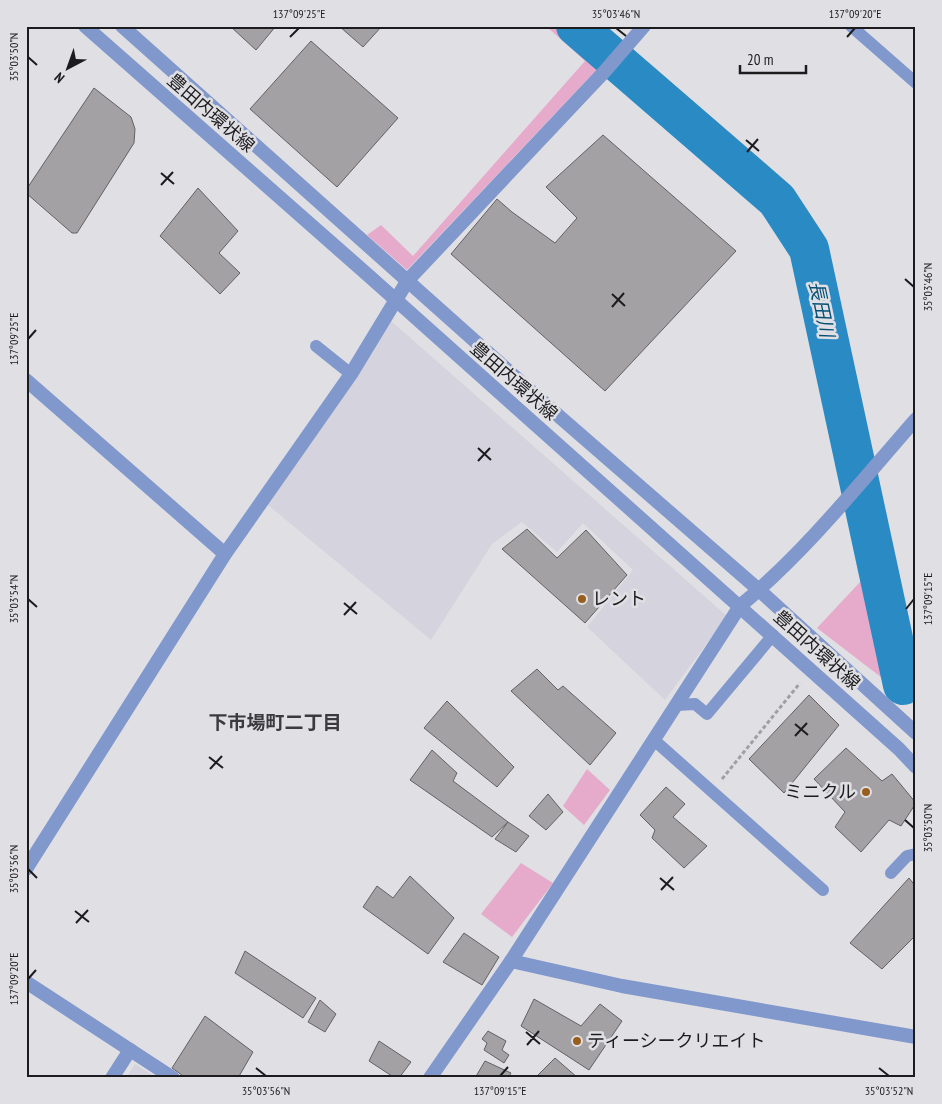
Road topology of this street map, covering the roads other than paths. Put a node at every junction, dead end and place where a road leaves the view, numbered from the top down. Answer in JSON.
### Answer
{"nodes":[{"id":1,"x":85,"y":26,"type":"edge"},
{"id":2,"x":122,"y":26,"type":"edge"},
{"id":3,"x":644,"y":26,"type":"edge"},
{"id":4,"x":851,"y":26,"type":"edge"},
{"id":5,"x":916,"y":83,"type":"edge"},
{"id":6,"x":408,"y":280,"type":"junction"},
{"id":7,"x":396,"y":301,"type":"junction"},
{"id":8,"x":316,"y":346,"type":"dead end"},
{"id":9,"x":351,"y":374,"type":"junction"},
{"id":10,"x":26,"y":380,"type":"edge"},
{"id":11,"x":916,"y":419,"type":"edge"},
{"id":12,"x":225,"y":554,"type":"junction"},
{"id":13,"x":759,"y":590,"type":"junction"},
{"id":14,"x":740,"y":606,"type":"junction"},
{"id":15,"x":774,"y":635,"type":"junction"},
{"id":16,"x":677,"y":705,"type":"junction"},
{"id":17,"x":916,"y":733,"type":"edge"},
{"id":18,"x":654,"y":740,"type":"junction"},
{"id":19,"x":916,"y":767,"type":"edge"},
{"id":20,"x":911,"y":855,"type":"edge"},
{"id":21,"x":26,"y":869,"type":"edge"},
{"id":22,"x":891,"y":873,"type":"dead end"},
{"id":23,"x":823,"y":890,"type":"dead end"},
{"id":24,"x":511,"y":961,"type":"junction"},
{"id":25,"x":26,"y":982,"type":"edge"},
{"id":26,"x":916,"y":1037,"type":"edge"},
{"id":27,"x":130,"y":1050,"type":"junction"},
{"id":28,"x":112,"y":1078,"type":"edge"},
{"id":29,"x":173,"y":1078,"type":"edge"},
{"id":30,"x":430,"y":1078,"type":"edge"}],
"edges":[{"from":1,"to":7,"type":"street","name":"豊田内環状線"},
{"from":2,"to":6,"type":"street","name":"豊田内環状線"},
{"from":3,"to":6,"type":"street"},
{"from":4,"to":5,"type":"lane"},
{"from":6,"to":7,"type":"street"},
{"from":6,"to":13,"type":"street","name":"豊田内環状線"},
{"from":7,"to":9,"type":"street"},
{"from":7,"to":14,"type":"street","name":"豊田内環状線"},
{"from":8,"to":9,"type":"lane"},
{"from":9,"to":12,"type":"street"},
{"from":10,"to":12,"type":"street"},
{"from":11,"to":13,"type":"street"},
{"from":12,"to":21,"type":"street"},
{"from":13,"to":14,"type":"street"},
{"from":13,"to":17,"type":"street","name":"豊田内環状線"},
{"from":14,"to":15,"type":"street","name":"豊田内環状線"},
{"from":14,"to":16,"type":"street"},
{"from":15,"to":16,"type":"lane"},
{"from":15,"to":19,"type":"street","name":"豊田内環状線"},
{"from":16,"to":18,"type":"street"},
{"from":18,"to":23,"type":"lane"},
{"from":18,"to":24,"type":"street"},
{"from":20,"to":22,"type":"lane"},
{"from":24,"to":26,"type":"street"},
{"from":24,"to":30,"type":"street"},
{"from":25,"to":27,"type":"street"},
{"from":27,"to":28,"type":"street"},
{"from":27,"to":29,"type":"street"}]}
